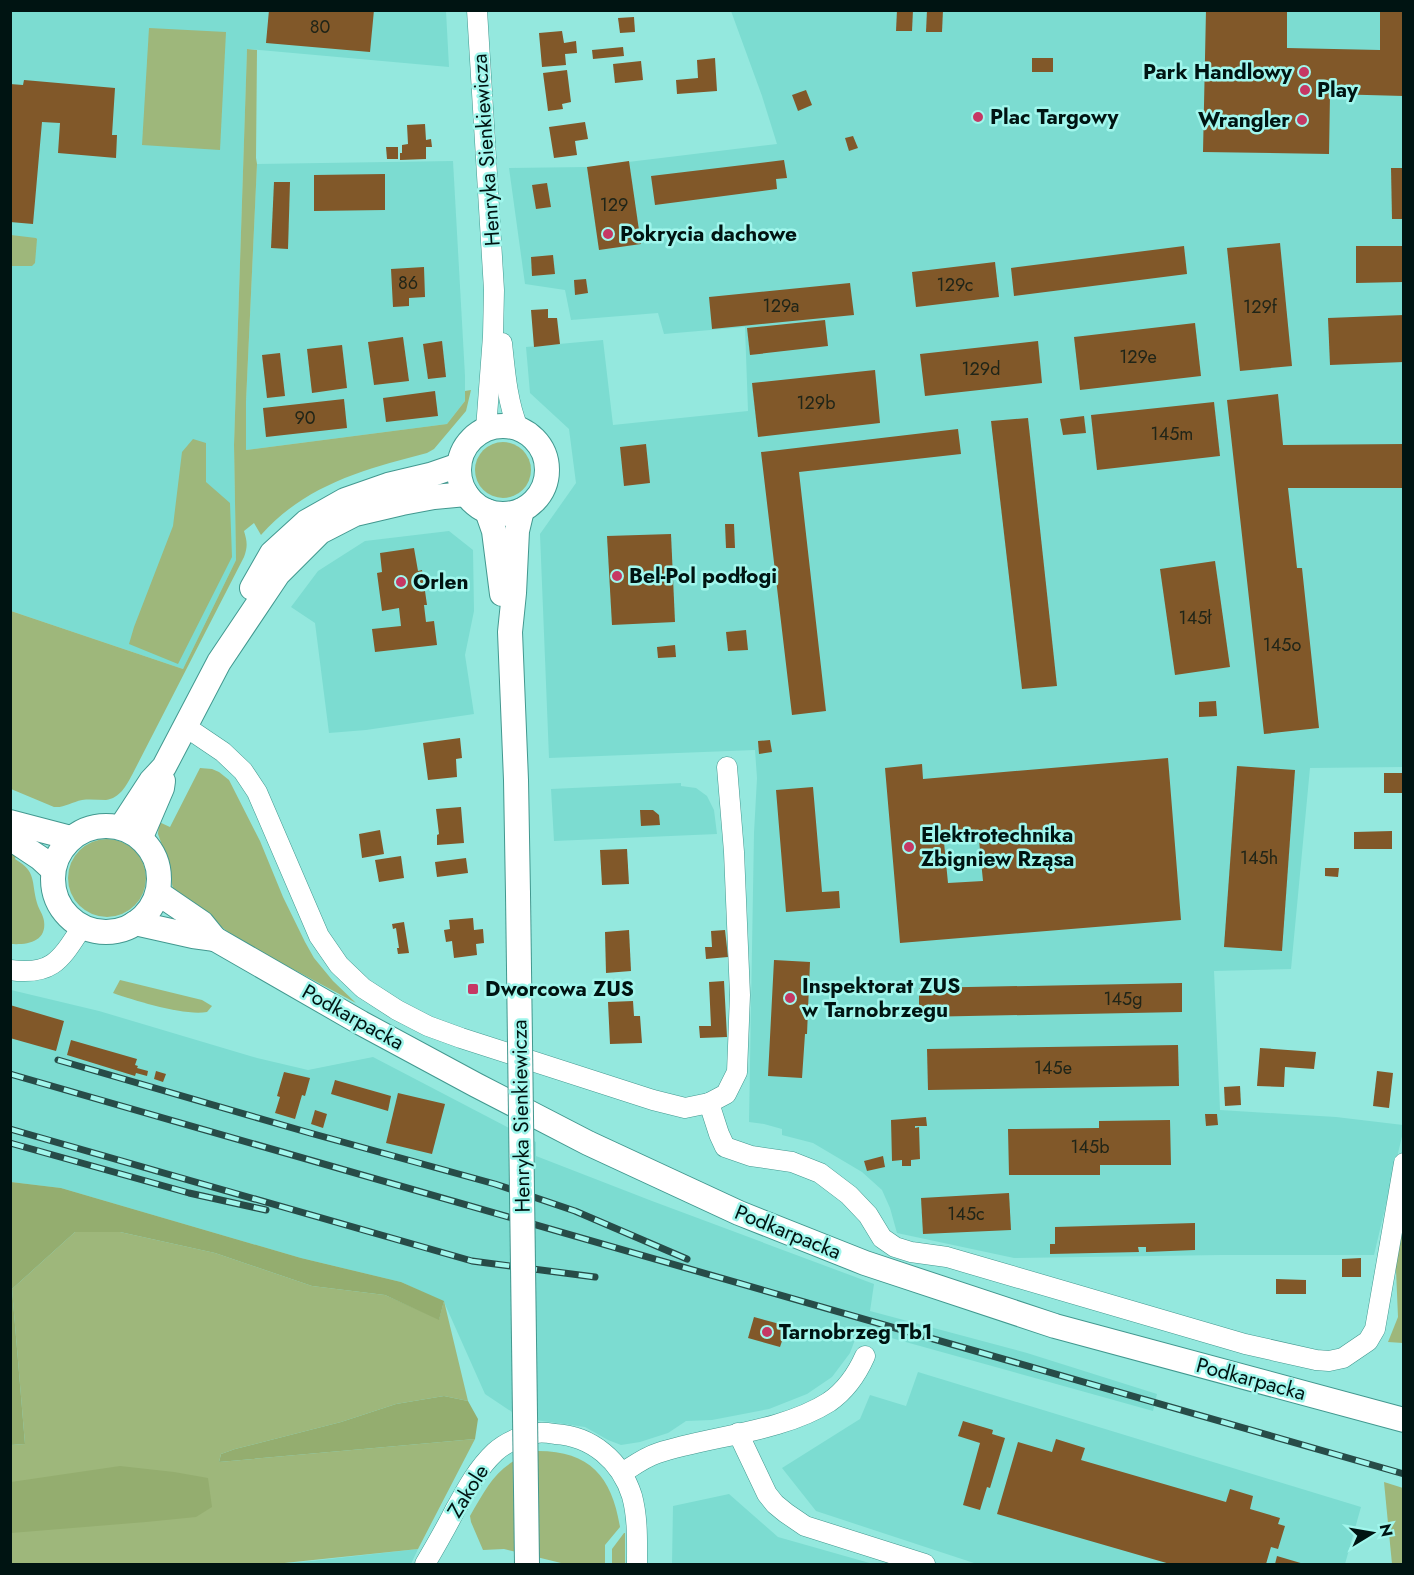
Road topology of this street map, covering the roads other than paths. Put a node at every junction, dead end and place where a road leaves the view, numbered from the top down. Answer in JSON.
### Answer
{"nodes":[{"id":1,"x":477,"y":10,"type":"edge"},
{"id":2,"x":494,"y":290,"type":"junction"},
{"id":3,"x":518,"y":428,"type":"junction"},
{"id":4,"x":486,"y":429,"type":"junction"},
{"id":5,"x":459,"y":465,"type":"junction"},
{"id":6,"x":466,"y":494,"type":"junction"},
{"id":7,"x":522,"y":510,"type":"junction"},
{"id":8,"x":487,"y":511,"type":"junction"},
{"id":9,"x":510,"y":632,"type":"junction"},
{"id":10,"x":219,"y":662,"type":"junction"},
{"id":11,"x":186,"y":727,"type":"junction"},
{"id":12,"x":727,"y":767,"type":"dead end"},
{"id":13,"x":10,"y":822,"type":"edge"},
{"id":14,"x":131,"y":832,"type":"junction"},
{"id":15,"x":10,"y":838,"type":"edge"},
{"id":16,"x":71,"y":838,"type":"junction"},
{"id":17,"x":53,"y":870,"type":"junction"},
{"id":18,"x":158,"y":893,"type":"junction"},
{"id":19,"x":135,"y":923,"type":"junction"},
{"id":20,"x":82,"y":927,"type":"junction"},
{"id":21,"x":215,"y":939,"type":"junction"},
{"id":22,"x":10,"y":970,"type":"edge"},
{"id":23,"x":709,"y":1103,"type":"junction"},
{"id":24,"x":1404,"y":1163,"type":"edge"},
{"id":25,"x":865,"y":1356,"type":"dead end"},
{"id":26,"x":1404,"y":1420,"type":"edge"},
{"id":27,"x":738,"y":1433,"type":"junction"},
{"id":28,"x":622,"y":1473,"type":"junction"},
{"id":29,"x":425,"y":1564,"type":"edge"},
{"id":30,"x":527,"y":1564,"type":"edge"},
{"id":31,"x":637,"y":1564,"type":"edge"},
{"id":32,"x":925,"y":1564,"type":"edge"}],
"edges":[{"from":1,"to":2,"type":"street","name":"Henryka Sienkiewicza"},
{"from":2,"to":3,"type":"street","name":"Henryka Sienkiewicza"},
{"from":2,"to":4,"type":"street","name":"Henryka Sienkiewicza"},
{"from":3,"to":4,"type":"main road"},
{"from":3,"to":7,"type":"main road"},
{"from":4,"to":5,"type":"main road"},
{"from":5,"to":6,"type":"main road"},
{"from":5,"to":10,"type":"main road"},
{"from":6,"to":8,"type":"main road"},
{"from":6,"to":10,"type":"main road"},
{"from":7,"to":8,"type":"main road"},
{"from":7,"to":9,"type":"main road","name":"Henryka Sienkiewicza"},
{"from":8,"to":9,"type":"main road","name":"Henryka Sienkiewicza"},
{"from":9,"to":30,"type":"main road","name":"Henryka Sienkiewicza","bridge":true},
{"from":10,"to":11,"type":"main road"},
{"from":11,"to":14,"type":"main road"},
{"from":11,"to":23,"type":"street"},
{"from":12,"to":23,"type":"street"},
{"from":13,"to":16,"type":"main road"},
{"from":14,"to":16,"type":"main road"},
{"from":14,"to":18,"type":"main road"},
{"from":15,"to":17,"type":"main road"},
{"from":16,"to":17,"type":"main road"},
{"from":17,"to":20,"type":"main road"},
{"from":18,"to":19,"type":"main road"},
{"from":18,"to":21,"type":"main road","name":"Podkarpacka"},
{"from":19,"to":20,"type":"main road"},
{"from":19,"to":21,"type":"main road","name":"Podkarpacka"},
{"from":20,"to":22,"type":"street"},
{"from":21,"to":26,"type":"main road","name":"Podkarpacka"},
{"from":23,"to":24,"type":"street"},
{"from":25,"to":27,"type":"street"},
{"from":27,"to":28,"type":"street"},
{"from":27,"to":32,"type":"street"},
{"from":28,"to":29,"type":"street","name":"Zakole"},
{"from":28,"to":31,"type":"street"}]}
